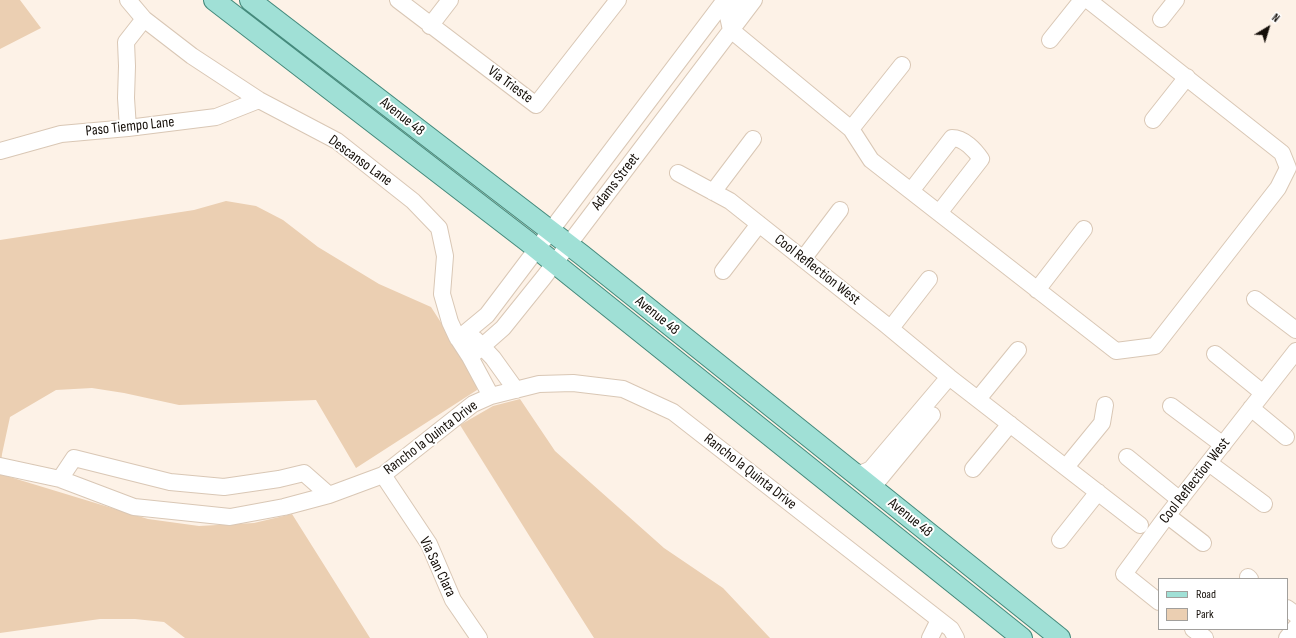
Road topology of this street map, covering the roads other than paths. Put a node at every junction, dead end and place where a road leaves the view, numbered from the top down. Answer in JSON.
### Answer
{"nodes":[{"id":1,"x":128,"y":0,"type":"edge"},
{"id":2,"x":214,"y":0,"type":"edge"},
{"id":3,"x":250,"y":0,"type":"edge"},
{"id":4,"x":398,"y":0,"type":"edge"},
{"id":5,"x":450,"y":0,"type":"edge"},
{"id":6,"x":618,"y":0,"type":"edge"},
{"id":7,"x":725,"y":0,"type":"edge"},
{"id":8,"x":740,"y":0,"type":"edge"},
{"id":9,"x":754,"y":0,"type":"edge"},
{"id":10,"x":1082,"y":0,"type":"edge"},
{"id":11,"x":1088,"y":0,"type":"edge"},
{"id":12,"x":1176,"y":0,"type":"edge"},
{"id":13,"x":144,"y":19,"type":"junction"},
{"id":14,"x":1161,"y":19,"type":"dead end"},
{"id":15,"x":430,"y":26,"type":"junction"},
{"id":16,"x":731,"y":30,"type":"junction"},
{"id":17,"x":1050,"y":40,"type":"dead end"},
{"id":18,"x":902,"y":65,"type":"dead end"},
{"id":19,"x":1187,"y":78,"type":"junction"},
{"id":20,"x":259,"y":100,"type":"junction"},
{"id":21,"x":1153,"y":120,"type":"dead end"},
{"id":22,"x":128,"y":128,"type":"junction"},
{"id":23,"x":850,"y":129,"type":"junction"},
{"id":24,"x":754,"y":139,"type":"dead end"},
{"id":25,"x":0,"y":151,"type":"edge"},
{"id":26,"x":678,"y":173,"type":"dead end"},
{"id":27,"x":911,"y":191,"type":"junction"},
{"id":28,"x":713,"y":192,"type":"junction"},
{"id":29,"x":840,"y":210,"type":"dead end"},
{"id":30,"x":939,"y":213,"type":"junction"},
{"id":31,"x":760,"y":224,"type":"junction"},
{"id":32,"x":1084,"y":229,"type":"dead end"},
{"id":33,"x":550,"y":231,"type":"junction"},
{"id":34,"x":568,"y":245,"type":"junction"},
{"id":35,"x":537,"y":249,"type":"junction"},
{"id":36,"x":803,"y":259,"type":"junction"},
{"id":37,"x":554,"y":263,"type":"junction"},
{"id":38,"x":723,"y":271,"type":"dead end"},
{"id":39,"x":929,"y":279,"type":"dead end"},
{"id":40,"x":1037,"y":290,"type":"junction"},
{"id":41,"x":1255,"y":299,"type":"dead end"},
{"id":42,"x":891,"y":328,"type":"junction"},
{"id":43,"x":1296,"y":330,"type":"edge"},
{"id":44,"x":463,"y":336,"type":"junction"},
{"id":45,"x":482,"y":346,"type":"junction"},
{"id":46,"x":1018,"y":350,"type":"dead end"},
{"id":47,"x":1214,"y":354,"type":"dead end"},
{"id":48,"x":1295,"y":354,"type":"edge"},
{"id":49,"x":470,"y":357,"type":"junction"},
{"id":50,"x":953,"y":380,"type":"junction"},
{"id":51,"x":516,"y":390,"type":"junction"},
{"id":52,"x":1263,"y":393,"type":"junction"},
{"id":53,"x":491,"y":396,"type":"junction"},
{"id":54,"x":978,"y":399,"type":"junction"},
{"id":55,"x":1105,"y":405,"type":"dead end"},
{"id":56,"x":1171,"y":406,"type":"dead end"},
{"id":57,"x":1251,"y":408,"type":"junction"},
{"id":58,"x":750,"y":419,"type":"junction"},
{"id":59,"x":1010,"y":424,"type":"junction"},
{"id":60,"x":1286,"y":437,"type":"dead end"},
{"id":61,"x":1223,"y":445,"type":"junction"},
{"id":62,"x":1127,"y":456,"type":"dead end"},
{"id":63,"x":1209,"y":463,"type":"junction"},
{"id":64,"x":0,"y":466,"type":"edge"},
{"id":65,"x":1066,"y":467,"type":"junction"},
{"id":66,"x":973,"y":469,"type":"dead end"},
{"id":67,"x":852,"y":472,"type":"junction"},
{"id":68,"x":383,"y":474,"type":"junction"},
{"id":69,"x":60,"y":479,"type":"junction"},
{"id":70,"x":872,"y":488,"type":"junction"},
{"id":71,"x":1098,"y":492,"type":"junction"},
{"id":72,"x":329,"y":495,"type":"junction"},
{"id":73,"x":1180,"y":500,"type":"junction"},
{"id":74,"x":1264,"y":504,"type":"dead end"},
{"id":75,"x":1168,"y":516,"type":"junction"},
{"id":76,"x":1140,"y":525,"type":"dead end"},
{"id":77,"x":1060,"y":540,"type":"dead end"},
{"id":78,"x":1203,"y":543,"type":"dead end"},
{"id":79,"x":1158,"y":601,"type":"edge"},
{"id":80,"x":1288,"y":609,"type":"edge"},
{"id":81,"x":1296,"y":615,"type":"edge"},
{"id":82,"x":939,"y":620,"type":"junction"},
{"id":83,"x":1296,"y":627,"type":"edge"},
{"id":84,"x":1194,"y":630,"type":"edge"},
{"id":85,"x":480,"y":638,"type":"edge"},
{"id":86,"x":930,"y":638,"type":"edge"},
{"id":87,"x":956,"y":638,"type":"edge"},
{"id":88,"x":1022,"y":638,"type":"edge"},
{"id":89,"x":1060,"y":638,"type":"edge"},
{"id":90,"x":1205,"y":638,"type":"edge"},
{"id":91,"x":1287,"y":638,"type":"edge"}],
"edges":[{"from":1,"to":13,"type":"street","name":"Descanso Lane"},
{"from":2,"to":35,"type":"main road","name":"Avenue 48"},
{"from":3,"to":33,"type":"main road","name":"Avenue 48"},
{"from":4,"to":15,"type":"street","name":"Via Trieste"},
{"from":5,"to":15,"type":"street"},
{"from":6,"to":15,"type":"street","name":"Via Trieste"},
{"from":7,"to":33,"type":"street","name":"Adams Street"},
{"from":8,"to":16,"type":"street"},
{"from":9,"to":16,"type":"street","name":"Adams Street"},
{"from":10,"to":17,"type":"street"},
{"from":11,"to":19,"type":"street"},
{"from":12,"to":14,"type":"street"},
{"from":13,"to":20,"type":"street","name":"Descanso Lane"},
{"from":13,"to":22,"type":"street"},
{"from":16,"to":23,"type":"street"},
{"from":16,"to":34,"type":"street","name":"Adams Street"},
{"from":18,"to":23,"type":"street"},
{"from":19,"to":21,"type":"street"},
{"from":19,"to":40,"type":"street"},
{"from":20,"to":22,"type":"street","name":"Paso Tiempo Lane"},
{"from":20,"to":44,"type":"street","name":"Descanso Lane"},
{"from":22,"to":25,"type":"street","name":"Paso Tiempo Lane"},
{"from":23,"to":27,"type":"street"},
{"from":24,"to":28,"type":"street"},
{"from":26,"to":28,"type":"street","name":"Cool Reflection West"},
{"from":27,"to":30,"type":"street"},
{"from":27,"to":30,"type":"street"},
{"from":28,"to":31,"type":"street","name":"Cool Reflection West"},
{"from":29,"to":36,"type":"street"},
{"from":30,"to":40,"type":"street"},
{"from":31,"to":36,"type":"street","name":"Cool Reflection West"},
{"from":31,"to":38,"type":"street"},
{"from":32,"to":40,"type":"street"},
{"from":33,"to":34,"type":"main road","name":"Avenue 48"},
{"from":33,"to":35,"type":"street","name":"Adams Street"},
{"from":34,"to":37,"type":"street","name":"Adams Street"},
{"from":34,"to":67,"type":"main road","name":"Avenue 48"},
{"from":35,"to":37,"type":"main road","name":"Avenue 48"},
{"from":35,"to":44,"type":"street","name":"Adams Street"},
{"from":36,"to":42,"type":"street","name":"Cool Reflection West"},
{"from":37,"to":45,"type":"street","name":"Adams Street"},
{"from":37,"to":58,"type":"main road","name":"Avenue 48"},
{"from":39,"to":42,"type":"street"},
{"from":41,"to":43,"type":"street"},
{"from":42,"to":50,"type":"street","name":"Cool Reflection West"},
{"from":44,"to":45,"type":"street"},
{"from":44,"to":49,"type":"street"},
{"from":45,"to":49,"type":"street","name":"Adams Street"},
{"from":45,"to":51,"type":"street"},
{"from":46,"to":54,"type":"street"},
{"from":47,"to":52,"type":"street"},
{"from":48,"to":52,"type":"street","name":"Cool Reflection West"},
{"from":49,"to":53,"type":"street"},
{"from":50,"to":54,"type":"street","name":"Cool Reflection West"},
{"from":50,"to":67,"type":"street"},
{"from":50,"to":70,"type":"street"},
{"from":51,"to":53,"type":"street","name":"Rancho la Quinta Drive"},
{"from":51,"to":82,"type":"street","name":"Rancho la Quinta Drive"},
{"from":52,"to":57,"type":"street","name":"Cool Reflection West"},
{"from":53,"to":68,"type":"street","name":"Rancho la Quinta Drive"},
{"from":54,"to":59,"type":"street","name":"Cool Reflection West"},
{"from":55,"to":65,"type":"street"},
{"from":56,"to":61,"type":"street"},
{"from":57,"to":60,"type":"street"},
{"from":57,"to":61,"type":"street","name":"Cool Reflection West"},
{"from":58,"to":70,"type":"main road"},
{"from":58,"to":88,"type":"main road","name":"Avenue 48"},
{"from":59,"to":65,"type":"street","name":"Cool Reflection West"},
{"from":59,"to":66,"type":"street"},
{"from":61,"to":63,"type":"street","name":"Cool Reflection West"},
{"from":62,"to":73,"type":"street"},
{"from":63,"to":73,"type":"street","name":"Cool Reflection West"},
{"from":63,"to":74,"type":"street"},
{"from":64,"to":69,"type":"street","name":"Rancho la Quinta Drive"},
{"from":65,"to":71,"type":"street","name":"Cool Reflection West"},
{"from":67,"to":70,"type":"main road","name":"Avenue 48"},
{"from":68,"to":72,"type":"street","name":"Rancho la Quinta Drive"},
{"from":68,"to":85,"type":"street","name":"Via San Clara"},
{"from":69,"to":72,"type":"street","name":"Rancho la Quinta Drive"},
{"from":69,"to":72,"type":"street"},
{"from":70,"to":89,"type":"main road","name":"Avenue 48"},
{"from":71,"to":76,"type":"street","name":"Cool Reflection West"},
{"from":71,"to":77,"type":"street"},
{"from":73,"to":75,"type":"street","name":"Cool Reflection West"},
{"from":75,"to":78,"type":"street"},
{"from":75,"to":79,"type":"street","name":"Cool Reflection West"},
{"from":80,"to":81,"type":"street"},
{"from":82,"to":86,"type":"street"},
{"from":82,"to":87,"type":"street","name":"Rancho la Quinta Drive"},
{"from":83,"to":91,"type":"street"},
{"from":84,"to":90,"type":"street"}]}
